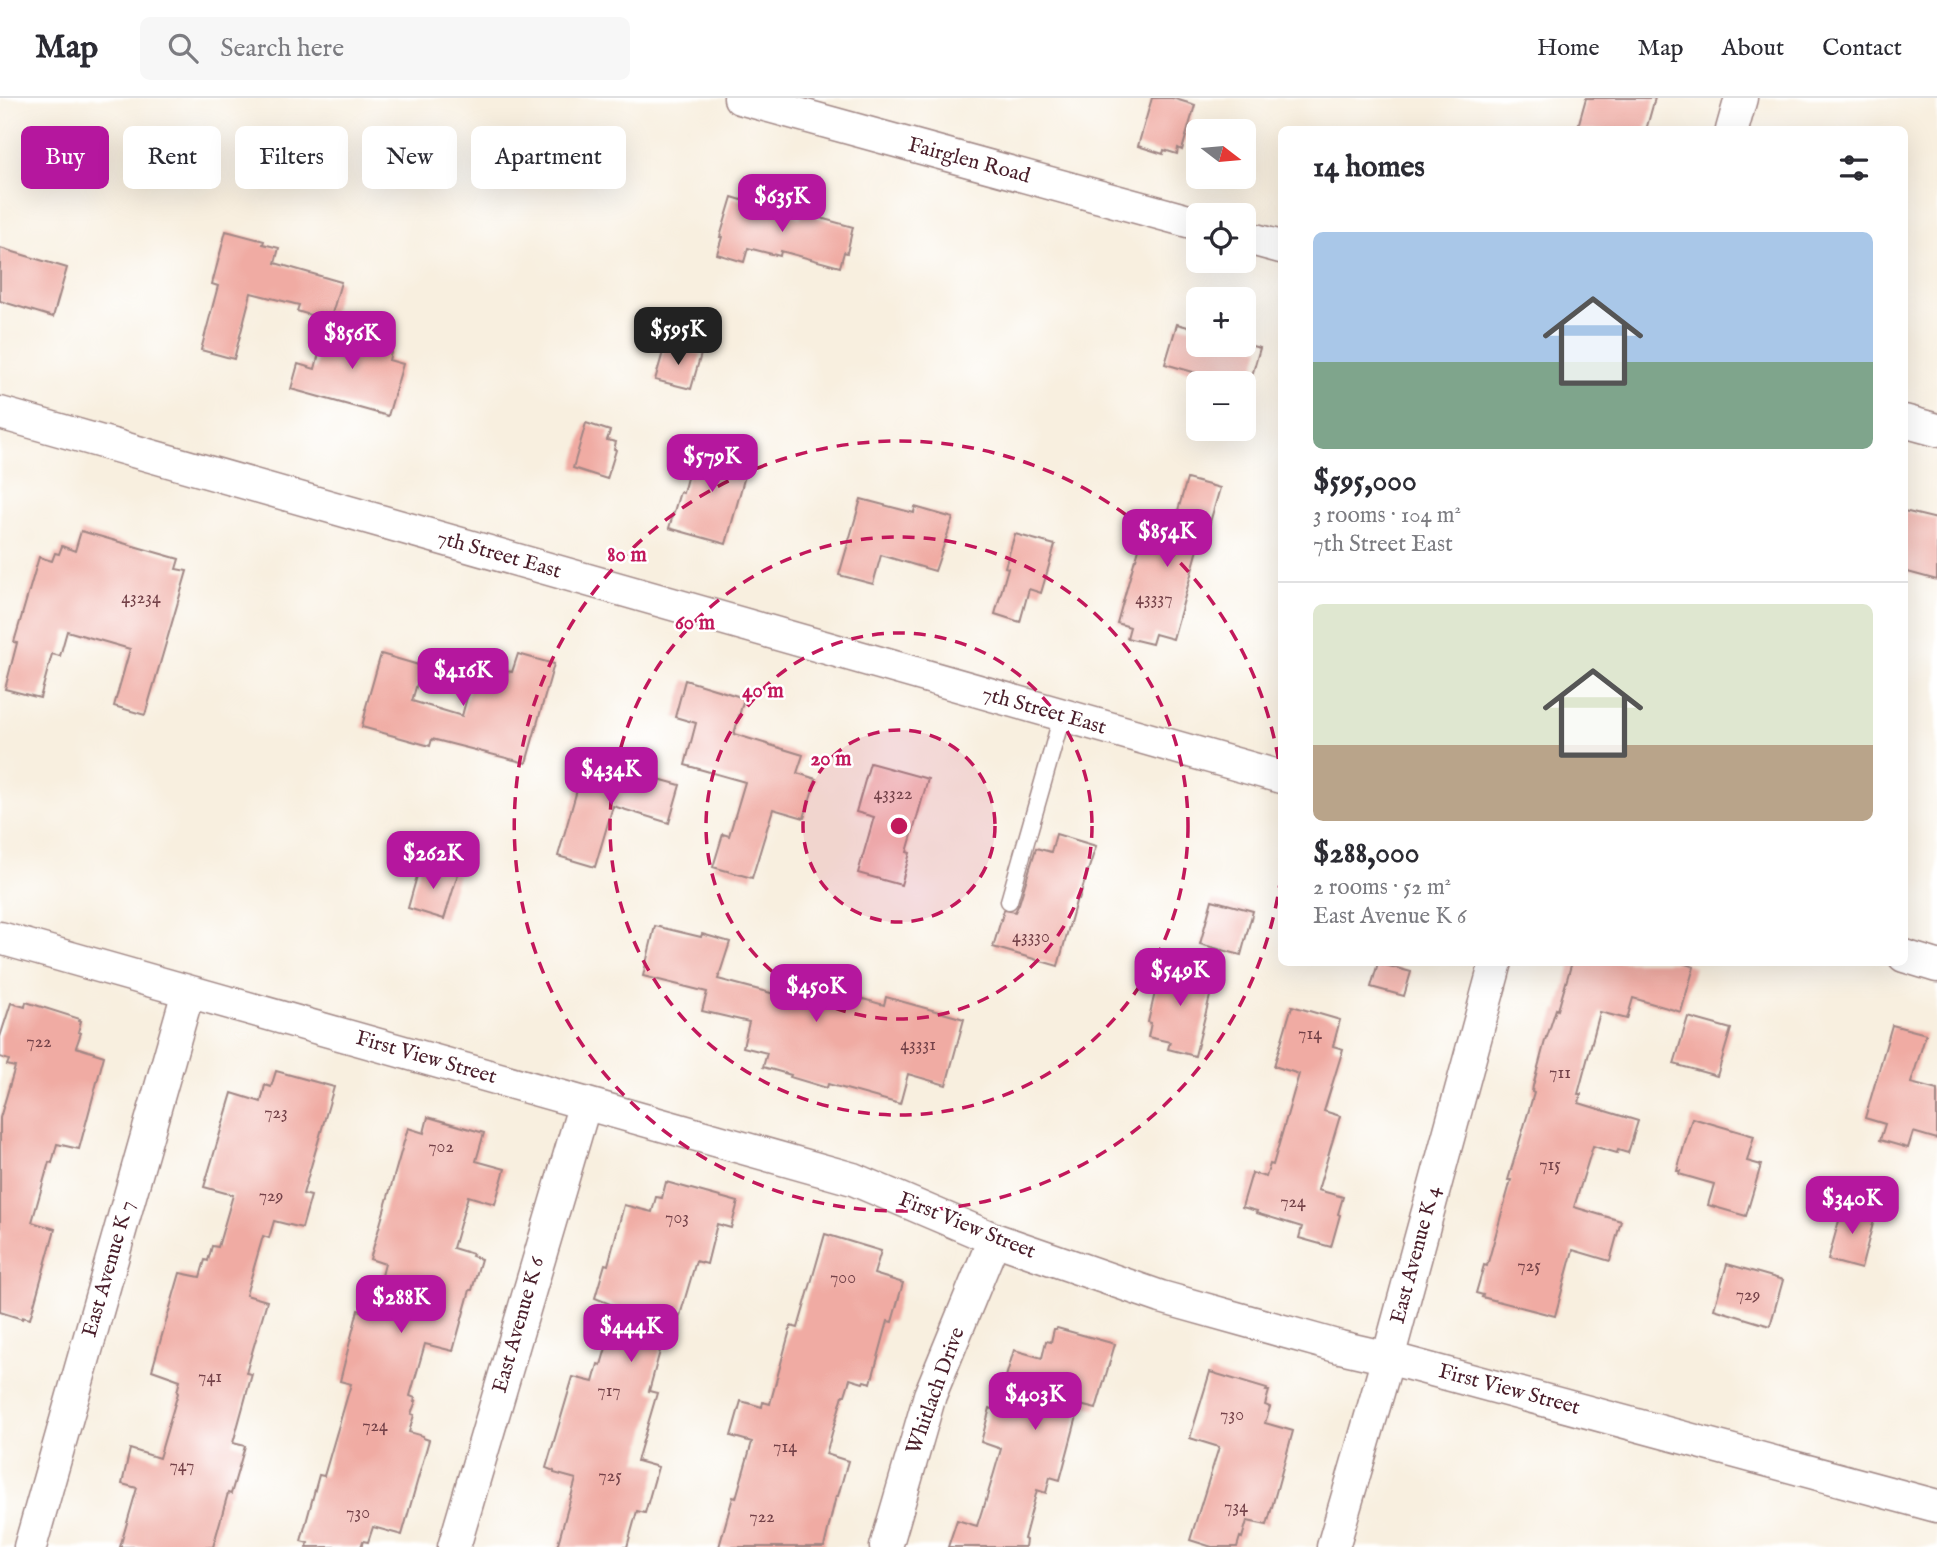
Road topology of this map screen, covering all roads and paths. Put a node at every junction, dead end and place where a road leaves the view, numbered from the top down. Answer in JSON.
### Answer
{"nodes":[{"id":1,"x":740,"y":98,"type":"edge"},
{"id":2,"x":1741,"y":98,"type":"edge"},
{"id":3,"x":1733,"y":126,"type":"edge"},
{"id":4,"x":1186,"y":220,"type":"edge"},
{"id":5,"x":1256,"y":240,"type":"edge"},
{"id":6,"x":1278,"y":246,"type":"edge"},
{"id":7,"x":0,"y":413,"type":"edge"},
{"id":8,"x":1908,"y":422,"type":"edge"},
{"id":9,"x":1937,"y":430,"type":"edge"},
{"id":10,"x":1062,"y":716,"type":"junction"},
{"id":11,"x":1278,"y":776,"type":"edge"},
{"id":12,"x":1009,"y":901,"type":"dead end"},
{"id":13,"x":0,"y":938,"type":"edge"},
{"id":14,"x":1908,"y":957,"type":"edge"},
{"id":15,"x":1495,"y":966,"type":"edge"},
{"id":16,"x":1937,"y":966,"type":"edge"},
{"id":17,"x":188,"y":992,"type":"junction"},
{"id":18,"x":585,"y":1103,"type":"junction"},
{"id":19,"x":995,"y":1239,"type":"junction"},
{"id":20,"x":1388,"y":1358,"type":"junction"},
{"id":21,"x":1937,"y":1506,"type":"edge"},
{"id":22,"x":30,"y":1547,"type":"edge"},
{"id":23,"x":454,"y":1547,"type":"edge"},
{"id":24,"x":886,"y":1547,"type":"edge"},
{"id":25,"x":1333,"y":1547,"type":"edge"}],
"edges":[{"from":1,"to":4,"type":"street","name":"Fairglen Road"},
{"from":2,"to":3,"type":"street"},
{"from":5,"to":6,"type":"street"},
{"from":7,"to":10,"type":"street","name":"7th Street East"},
{"from":8,"to":9,"type":"street"},
{"from":10,"to":11,"type":"street","name":"7th Street East"},
{"from":10,"to":12,"type":"lane"},
{"from":13,"to":17,"type":"street","name":"First View Street"},
{"from":14,"to":16,"type":"street"},
{"from":15,"to":20,"type":"street","name":"East Avenue K 4"},
{"from":17,"to":18,"type":"street","name":"First View Street"},
{"from":17,"to":22,"type":"street","name":"East Avenue K 7"},
{"from":18,"to":19,"type":"street","name":"First View Street"},
{"from":18,"to":23,"type":"street","name":"East Avenue K 6"},
{"from":19,"to":20,"type":"street","name":"First View Street"},
{"from":19,"to":24,"type":"street","name":"Whitlach Drive"},
{"from":20,"to":21,"type":"street","name":"First View Street"},
{"from":20,"to":25,"type":"street","name":"East Avenue K 4"}]}
